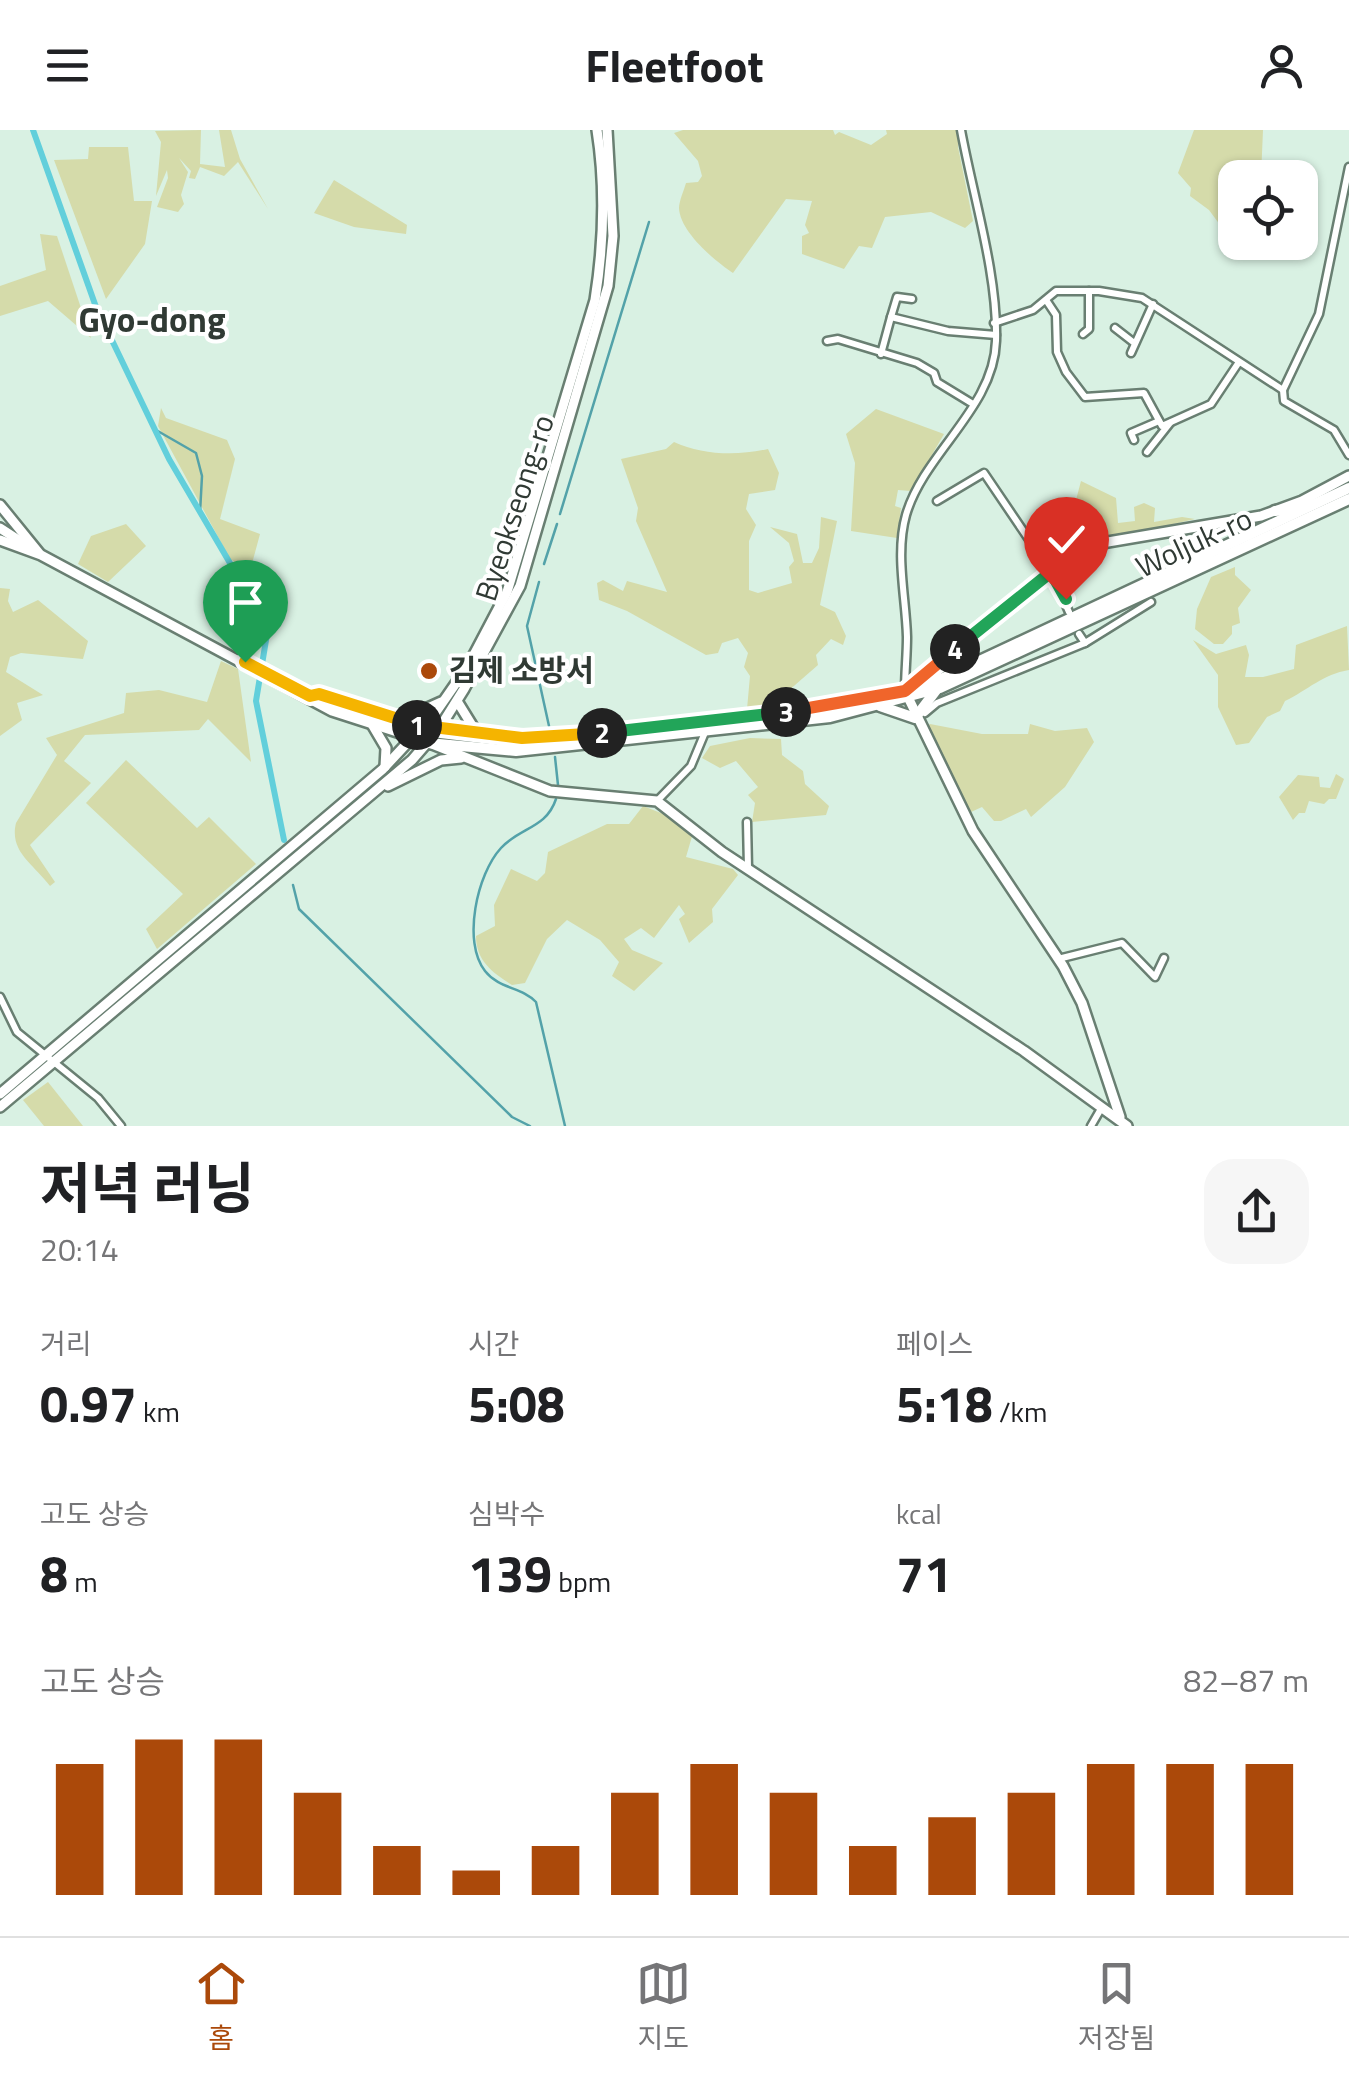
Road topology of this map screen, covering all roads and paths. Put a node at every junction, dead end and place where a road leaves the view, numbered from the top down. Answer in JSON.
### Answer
{"nodes":[{"id":1,"x":597,"y":130,"type":"edge"},
{"id":2,"x":607,"y":130,"type":"edge"},
{"id":3,"x":961,"y":130,"type":"edge"},
{"id":4,"x":1349,"y":167,"type":"edge"},
{"id":5,"x":1089,"y":291,"type":"junction"},
{"id":6,"x":912,"y":299,"type":"dead end"},
{"id":7,"x":1046,"y":300,"type":"junction"},
{"id":8,"x":1153,"y":304,"type":"junction"},
{"id":9,"x":890,"y":317,"type":"junction"},
{"id":10,"x":994,"y":323,"type":"junction"},
{"id":11,"x":1115,"y":328,"type":"dead end"},
{"id":12,"x":1083,"y":334,"type":"dead end"},
{"id":13,"x":996,"y":335,"type":"junction"},
{"id":14,"x":827,"y":341,"type":"dead end"},
{"id":15,"x":1133,"y":342,"type":"junction"},
{"id":16,"x":1131,"y":353,"type":"dead end"},
{"id":17,"x":881,"y":354,"type":"junction"},
{"id":18,"x":1239,"y":362,"type":"junction"},
{"id":19,"x":1283,"y":390,"type":"junction"},
{"id":20,"x":973,"y":404,"type":"junction"},
{"id":21,"x":1160,"y":421,"type":"junction"},
{"id":22,"x":1170,"y":422,"type":"junction"},
{"id":23,"x":1134,"y":440,"type":"dead end"},
{"id":24,"x":1146,"y":452,"type":"dead end"},
{"id":25,"x":1349,"y":455,"type":"edge"},
{"id":26,"x":1349,"y":476,"type":"edge"},
{"id":27,"x":1349,"y":488,"type":"edge"},
{"id":28,"x":1349,"y":499,"type":"edge"},
{"id":29,"x":936,"y":502,"type":"dead end"},
{"id":30,"x":0,"y":505,"type":"edge"},
{"id":31,"x":1305,"y":508,"type":"junction"},
{"id":32,"x":1275,"y":511,"type":"junction"},
{"id":33,"x":0,"y":528,"type":"edge"},
{"id":34,"x":0,"y":540,"type":"edge"},
{"id":35,"x":0,"y":550,"type":"edge"},
{"id":36,"x":29,"y":551,"type":"junction"},
{"id":37,"x":41,"y":555,"type":"junction"},
{"id":38,"x":1051,"y":572,"type":"junction"},
{"id":39,"x":1152,"y":602,"type":"dead end"},
{"id":40,"x":1069,"y":612,"type":"dead end"},
{"id":41,"x":1079,"y":634,"type":"dead end"},
{"id":42,"x":1085,"y":643,"type":"junction"},
{"id":43,"x":937,"y":689,"type":"junction"},
{"id":44,"x":906,"y":694,"type":"junction"},
{"id":45,"x":310,"y":696,"type":"junction"},
{"id":46,"x":444,"y":701,"type":"junction"},
{"id":47,"x":457,"y":701,"type":"junction"},
{"id":48,"x":879,"y":706,"type":"junction"},
{"id":49,"x":399,"y":720,"type":"junction"},
{"id":50,"x":917,"y":721,"type":"junction"},
{"id":51,"x":373,"y":726,"type":"junction"},
{"id":52,"x":424,"y":727,"type":"junction"},
{"id":53,"x":438,"y":730,"type":"junction"},
{"id":54,"x":706,"y":730,"type":"junction"},
{"id":55,"x":478,"y":735,"type":"junction"},
{"id":56,"x":415,"y":738,"type":"junction"},
{"id":57,"x":428,"y":742,"type":"junction"},
{"id":58,"x":465,"y":758,"type":"junction"},
{"id":59,"x":385,"y":767,"type":"junction"},
{"id":60,"x":377,"y":792,"type":"junction"},
{"id":61,"x":657,"y":801,"type":"junction"},
{"id":62,"x":747,"y":822,"type":"dead end"},
{"id":63,"x":748,"y":868,"type":"junction"},
{"id":64,"x":1164,"y":958,"type":"dead end"},
{"id":65,"x":1058,"y":959,"type":"junction"},
{"id":66,"x":0,"y":997,"type":"edge"},
{"id":67,"x":51,"y":1057,"type":"junction"},
{"id":68,"x":0,"y":1094,"type":"edge"},
{"id":69,"x":1102,"y":1107,"type":"junction"},
{"id":70,"x":0,"y":1108,"type":"edge"},
{"id":71,"x":1124,"y":1123,"type":"edge"},
{"id":72,"x":121,"y":1126,"type":"edge"},
{"id":73,"x":1091,"y":1126,"type":"edge"}],
"edges":[{"from":1,"to":46,"type":"main road","name":"Byeokseong-ro"},
{"from":2,"to":47,"type":"main road","name":"Byeokseong-ro"},
{"from":3,"to":10,"type":"street"},
{"from":4,"to":19,"type":"street"},
{"from":5,"to":7,"type":"street"},
{"from":5,"to":8,"type":"street"},
{"from":5,"to":12,"type":"street"},
{"from":6,"to":9,"type":"street"},
{"from":7,"to":10,"type":"street"},
{"from":7,"to":21,"type":"street"},
{"from":8,"to":15,"type":"street"},
{"from":8,"to":18,"type":"street"},
{"from":9,"to":13,"type":"street"},
{"from":9,"to":17,"type":"street"},
{"from":10,"to":13,"type":"street"},
{"from":11,"to":15,"type":"street"},
{"from":13,"to":20,"type":"street"},
{"from":14,"to":17,"type":"street"},
{"from":15,"to":16,"type":"street"},
{"from":17,"to":20,"type":"street"},
{"from":18,"to":19,"type":"street"},
{"from":18,"to":22,"type":"street"},
{"from":19,"to":25,"type":"street"},
{"from":20,"to":44,"type":"street"},
{"from":21,"to":22,"type":"street"},
{"from":21,"to":23,"type":"street"},
{"from":22,"to":24,"type":"street"},
{"from":26,"to":32,"type":"main road"},
{"from":27,"to":31,"type":"main road","name":"Woljuk-ro"},
{"from":28,"to":43,"type":"main road","name":"Woljuk-ro"},
{"from":29,"to":38,"type":"street"},
{"from":30,"to":37,"type":"main road"},
{"from":31,"to":32,"type":"main road"},
{"from":31,"to":44,"type":"main road","name":"Woljuk-ro"},
{"from":32,"to":38,"type":"main road"},
{"from":33,"to":37,"type":"main road"},
{"from":34,"to":36,"type":"main road"},
{"from":35,"to":36,"type":"main road"},
{"from":36,"to":37,"type":"main road","name":"Woljuk-ro"},
{"from":37,"to":45,"type":"main road","name":"Woljuk-ro"},
{"from":38,"to":40,"type":"street"},
{"from":38,"to":44,"type":"main road"},
{"from":39,"to":42,"type":"street"},
{"from":41,"to":42,"type":"street"},
{"from":42,"to":50,"type":"street"},
{"from":43,"to":44,"type":"main road","name":"Woljuk-ro"},
{"from":43,"to":50,"type":"main road"},
{"from":44,"to":48,"type":"main road","name":"Woljuk-ro"},
{"from":44,"to":50,"type":"main road"},
{"from":44,"to":55,"type":"main road","name":"Woljuk-ro"},
{"from":45,"to":49,"type":"main road","name":"Woljuk-ro"},
{"from":45,"to":51,"type":"main road","name":"Woljuk-ro"},
{"from":46,"to":49,"type":"main road"},
{"from":46,"to":52,"type":"main road","name":"Byeokseong-ro"},
{"from":47,"to":53,"type":"main road","name":"Byeokseong-ro"},
{"from":47,"to":55,"type":"main road"},
{"from":48,"to":50,"type":"main road"},
{"from":48,"to":54,"type":"main road","name":"Woljuk-ro"},
{"from":49,"to":52,"type":"main road","name":"Woljuk-ro"},
{"from":50,"to":65,"type":"main road"},
{"from":51,"to":56,"type":"main road","name":"Woljuk-ro"},
{"from":51,"to":59,"type":"main road"},
{"from":52,"to":53,"type":"main road","name":"Woljuk-ro"},
{"from":52,"to":56,"type":"main road","name":"Byeokseong-ro"},
{"from":53,"to":55,"type":"main road","name":"Woljuk-ro"},
{"from":53,"to":57,"type":"main road","name":"Byeokseong-ro"},
{"from":54,"to":57,"type":"main road","name":"Woljuk-ro"},
{"from":54,"to":61,"type":"street"},
{"from":56,"to":57,"type":"main road","name":"Woljuk-ro"},
{"from":56,"to":59,"type":"main road","name":"Byeokseong-ro"},
{"from":57,"to":58,"type":"main road"},
{"from":57,"to":60,"type":"main road","name":"Byeokseong-ro"},
{"from":58,"to":60,"type":"main road"},
{"from":58,"to":61,"type":"main road"},
{"from":59,"to":67,"type":"main road","name":"Byeokseong-ro"},
{"from":60,"to":67,"type":"main road","name":"Byeokseong-ro"},
{"from":61,"to":63,"type":"main road"},
{"from":62,"to":63,"type":"street"},
{"from":63,"to":69,"type":"main road"},
{"from":64,"to":65,"type":"street"},
{"from":65,"to":71,"type":"main road"},
{"from":66,"to":67,"type":"street"},
{"from":67,"to":68,"type":"main road","name":"Byeokseong-ro"},
{"from":67,"to":70,"type":"main road","name":"Byeokseong-ro"},
{"from":67,"to":72,"type":"street"},
{"from":69,"to":71,"type":"main road"},
{"from":69,"to":73,"type":"street"}]}
